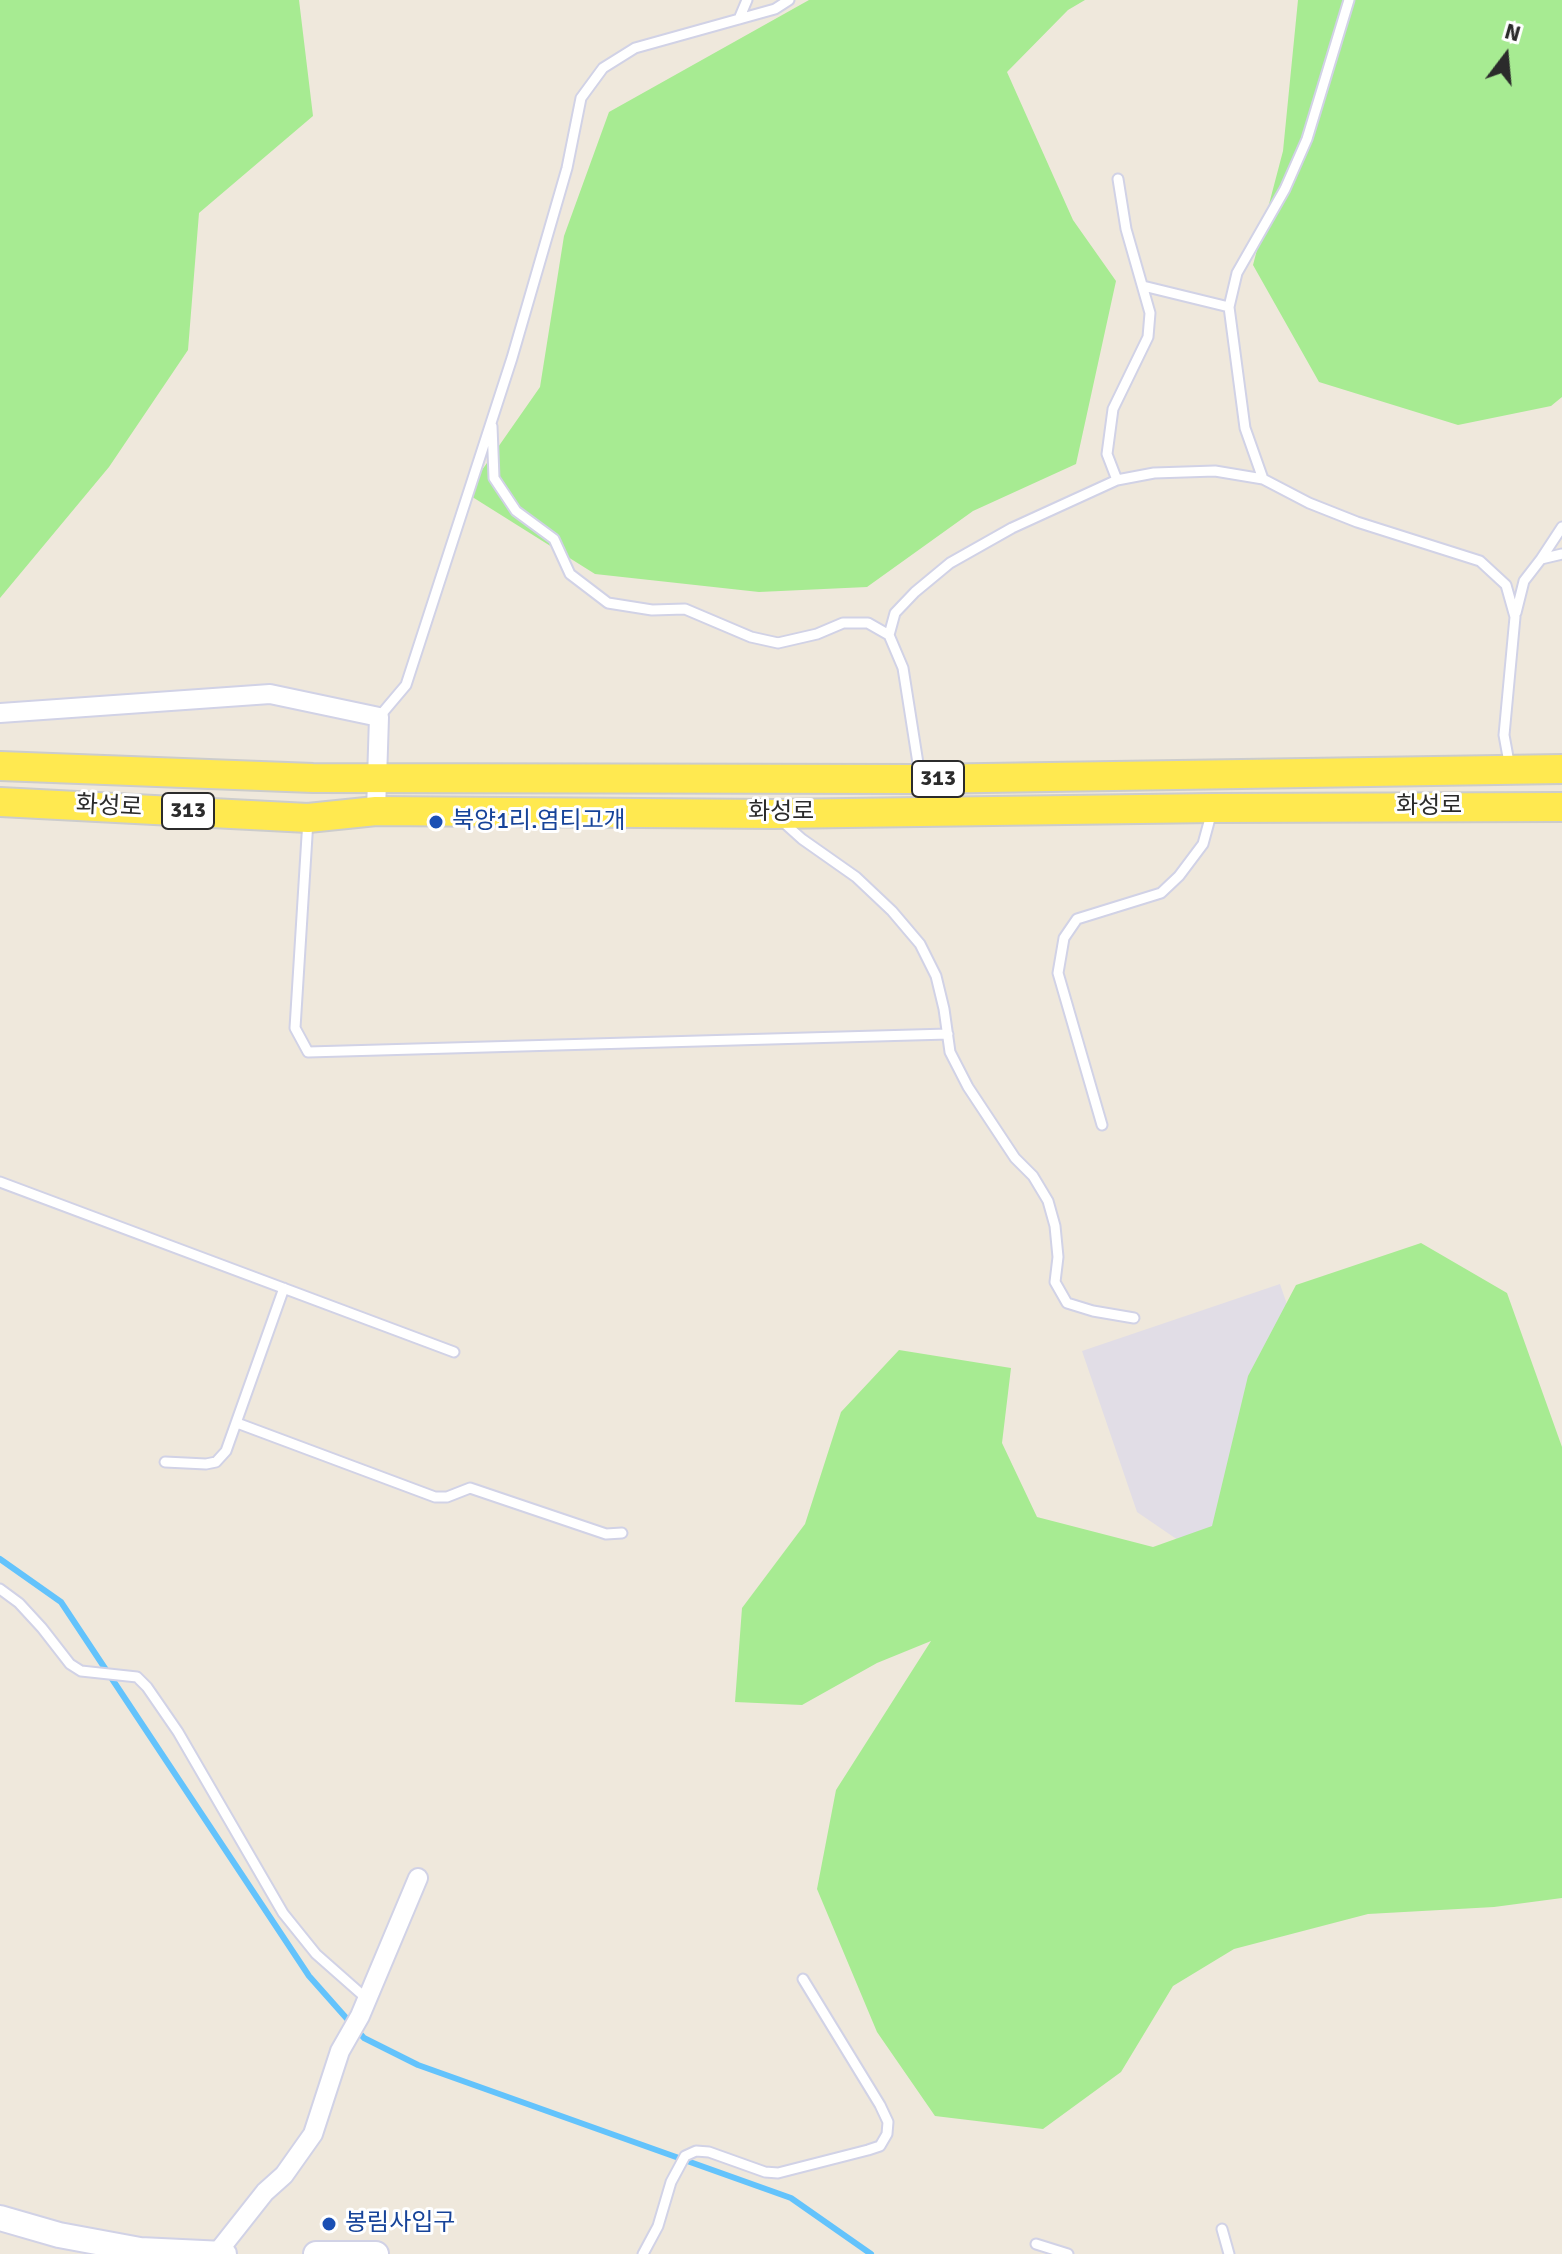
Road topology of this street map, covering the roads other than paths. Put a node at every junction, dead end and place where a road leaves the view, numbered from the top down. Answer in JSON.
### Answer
{"nodes":[{"id":1,"x":747,"y":0,"type":"edge"},
{"id":2,"x":789,"y":0,"type":"edge"},
{"id":3,"x":1349,"y":0,"type":"edge"},
{"id":4,"x":739,"y":19,"type":"junction"},
{"id":5,"x":1118,"y":179,"type":"dead end"},
{"id":6,"x":1143,"y":286,"type":"junction"},
{"id":7,"x":1229,"y":307,"type":"junction"},
{"id":8,"x":492,"y":419,"type":"junction"},
{"id":9,"x":1263,"y":479,"type":"junction"},
{"id":10,"x":1117,"y":480,"type":"junction"},
{"id":11,"x":1562,"y":527,"type":"edge"},
{"id":12,"x":1562,"y":554,"type":"edge"},
{"id":13,"x":1541,"y":559,"type":"junction"},
{"id":14,"x":1515,"y":617,"type":"junction"},
{"id":15,"x":889,"y":635,"type":"junction"},
{"id":16,"x":0,"y":713,"type":"edge"},
{"id":17,"x":379,"y":717,"type":"junction"},
{"id":18,"x":0,"y":766,"type":"edge"},
{"id":19,"x":1510,"y":768,"type":"junction"},
{"id":20,"x":1562,"y":769,"type":"edge"},
{"id":21,"x":378,"y":778,"type":"junction"},
{"id":22,"x":921,"y":779,"type":"junction"},
{"id":23,"x":0,"y":802,"type":"edge"},
{"id":24,"x":1562,"y":807,"type":"edge"},
{"id":25,"x":1213,"y":808,"type":"junction"},
{"id":26,"x":376,"y":811,"type":"junction"},
{"id":27,"x":774,"y":814,"type":"junction"},
{"id":28,"x":308,"y":818,"type":"junction"},
{"id":29,"x":948,"y":1034,"type":"junction"},
{"id":30,"x":1102,"y":1125,"type":"dead end"},
{"id":31,"x":0,"y":1182,"type":"edge"},
{"id":32,"x":284,"y":1288,"type":"junction"},
{"id":33,"x":1134,"y":1318,"type":"dead end"},
{"id":34,"x":454,"y":1352,"type":"dead end"},
{"id":35,"x":237,"y":1423,"type":"junction"},
{"id":36,"x":165,"y":1462,"type":"dead end"},
{"id":37,"x":622,"y":1533,"type":"dead end"},
{"id":38,"x":0,"y":1589,"type":"edge"},
{"id":39,"x":418,"y":1878,"type":"dead end"},
{"id":40,"x":803,"y":1979,"type":"dead end"},
{"id":41,"x":364,"y":2007,"type":"junction"},
{"id":42,"x":0,"y":2218,"type":"edge"},
{"id":43,"x":1222,"y":2229,"type":"dead end"},
{"id":44,"x":1036,"y":2244,"type":"dead end"},
{"id":45,"x":216,"y":2254,"type":"edge"},
{"id":46,"x":224,"y":2254,"type":"edge"},
{"id":47,"x":316,"y":2254,"type":"edge"},
{"id":48,"x":376,"y":2254,"type":"edge"},
{"id":49,"x":643,"y":2254,"type":"edge"},
{"id":50,"x":1068,"y":2254,"type":"edge"},
{"id":51,"x":1229,"y":2254,"type":"edge"}],
"edges":[{"from":1,"to":4,"type":"lane"},
{"from":2,"to":4,"type":"lane"},
{"from":3,"to":7,"type":"lane"},
{"from":4,"to":8,"type":"lane"},
{"from":5,"to":6,"type":"lane"},
{"from":6,"to":7,"type":"lane"},
{"from":6,"to":10,"type":"lane"},
{"from":7,"to":9,"type":"lane"},
{"from":8,"to":15,"type":"lane"},
{"from":8,"to":17,"type":"lane"},
{"from":9,"to":10,"type":"lane"},
{"from":9,"to":14,"type":"lane"},
{"from":10,"to":15,"type":"lane"},
{"from":11,"to":13,"type":"lane"},
{"from":12,"to":13,"type":"lane"},
{"from":13,"to":14,"type":"lane"},
{"from":14,"to":19,"type":"lane"},
{"from":15,"to":22,"type":"lane"},
{"from":16,"to":17,"type":"street"},
{"from":17,"to":21,"type":"street"},
{"from":18,"to":21,"type":"main road","name":"화성로","number":"313"},
{"from":19,"to":20,"type":"main road","name":"화성로","number":"313"},
{"from":19,"to":22,"type":"main road","name":"화성로","number":"313"},
{"from":21,"to":22,"type":"main road","name":"화성로","number":"313"},
{"from":21,"to":26,"type":"street"},
{"from":23,"to":28,"type":"main road","name":"화성로","number":"313"},
{"from":24,"to":25,"type":"main road","name":"화성로","number":"313"},
{"from":25,"to":27,"type":"main road","name":"화성로","number":"313"},
{"from":25,"to":30,"type":"lane"},
{"from":26,"to":27,"type":"main road","name":"화성로","number":"313"},
{"from":26,"to":28,"type":"main road","name":"화성로","number":"313"},
{"from":27,"to":29,"type":"lane"},
{"from":28,"to":29,"type":"lane"},
{"from":29,"to":33,"type":"lane"},
{"from":31,"to":32,"type":"lane"},
{"from":32,"to":34,"type":"lane"},
{"from":32,"to":35,"type":"lane"},
{"from":35,"to":36,"type":"lane"},
{"from":35,"to":37,"type":"lane"},
{"from":38,"to":41,"type":"lane"},
{"from":39,"to":41,"type":"street"},
{"from":40,"to":49,"type":"lane"},
{"from":41,"to":45,"type":"street"},
{"from":42,"to":45,"type":"main road"},
{"from":43,"to":51,"type":"lane"},
{"from":44,"to":50,"type":"lane"},
{"from":45,"to":46,"type":"main road"},
{"from":47,"to":48,"type":"main road"}]}
